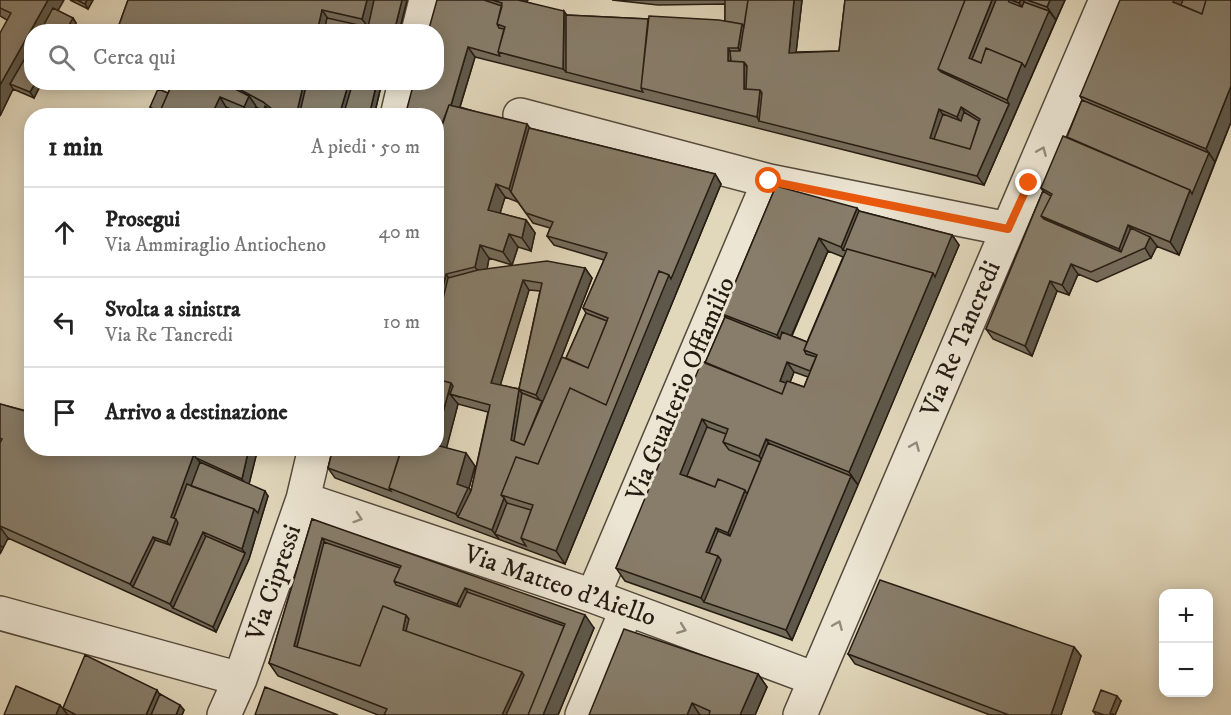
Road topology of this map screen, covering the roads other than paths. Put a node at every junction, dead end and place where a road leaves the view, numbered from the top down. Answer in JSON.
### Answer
{"nodes":[{"id":1,"x":426,"y":0,"type":"edge"},
{"id":2,"x":1106,"y":0,"type":"edge"},
{"id":3,"x":420,"y":24,"type":"edge"},
{"id":4,"x":403,"y":90,"type":"edge"},
{"id":5,"x":399,"y":108,"type":"edge"},
{"id":6,"x":520,"y":115,"type":"dead end"},
{"id":7,"x":769,"y":181,"type":"junction"},
{"id":8,"x":1008,"y":229,"type":"junction"},
{"id":9,"x":313,"y":456,"type":"edge"},
{"id":10,"x":303,"y":499,"type":"junction"},
{"id":11,"x":592,"y":596,"type":"junction"},
{"id":12,"x":627,"y":609,"type":"junction"},
{"id":13,"x":0,"y":613,"type":"edge"},
{"id":14,"x":240,"y":679,"type":"junction"},
{"id":15,"x":815,"y":679,"type":"junction"},
{"id":16,"x":224,"y":715,"type":"edge"},
{"id":17,"x":582,"y":715,"type":"edge"},
{"id":18,"x":801,"y":715,"type":"edge"}],
"edges":[{"from":1,"to":3,"type":"street"},
{"from":8,"to":2,"type":"street","name":"Via Re Tancredi","one_way":true},
{"from":4,"to":5,"type":"street"},
{"from":6,"to":7,"type":"street"},
{"from":7,"to":8,"type":"street"},
{"from":7,"to":11,"type":"street","name":"Via Gualterio Offamilio"},
{"from":15,"to":8,"type":"street","name":"Via Re Tancredi","one_way":true},
{"from":9,"to":10,"type":"street","name":"Via Cipressi"},
{"from":10,"to":11,"type":"street","name":"Via Matteo d'Aiello","one_way":true},
{"from":10,"to":14,"type":"street","name":"Via Cipressi"},
{"from":11,"to":12,"type":"street","name":"Via Matteo d'Aiello"},
{"from":12,"to":15,"type":"street","name":"Via Matteo d'Aiello","one_way":true},
{"from":12,"to":17,"type":"street"},
{"from":13,"to":14,"type":"street"},
{"from":14,"to":16,"type":"street","name":"Via Cipressi"},
{"from":15,"to":18,"type":"street","name":"Via Re Tancredi"}]}
